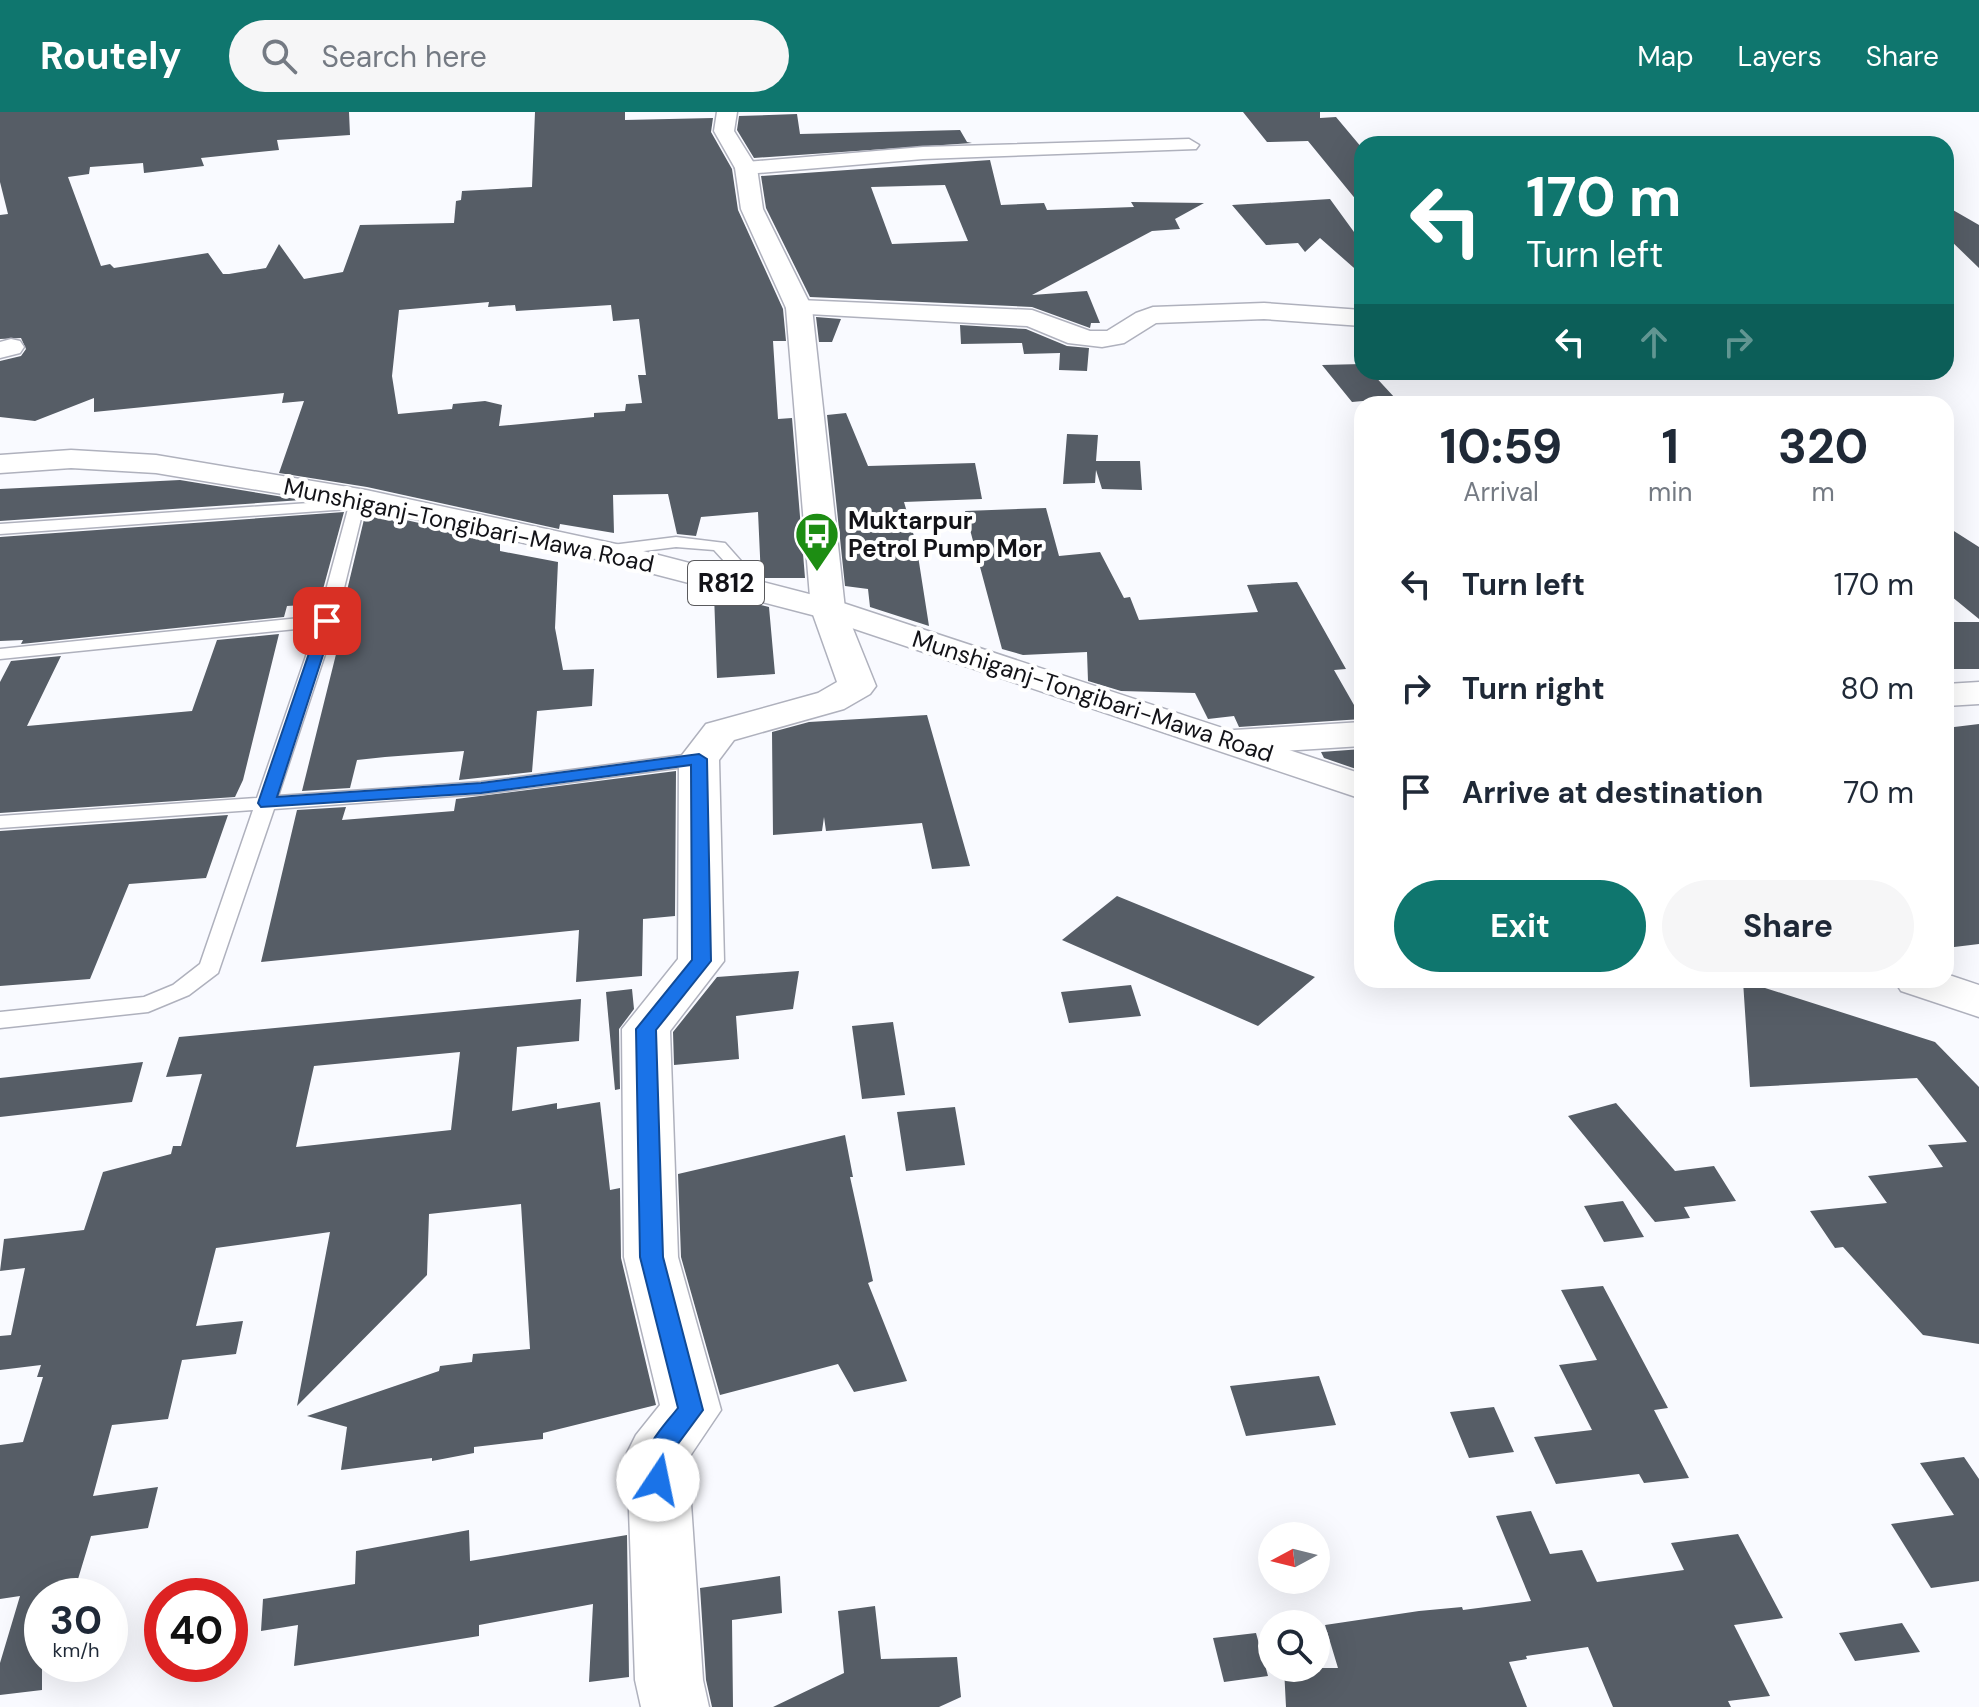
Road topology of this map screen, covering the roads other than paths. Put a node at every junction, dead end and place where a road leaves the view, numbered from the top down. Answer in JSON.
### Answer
{"nodes":[{"id":1,"x":727,"y":112,"type":"edge"},
{"id":2,"x":1189,"y":145,"type":"dead end"},
{"id":3,"x":746,"y":168,"type":"junction"},
{"id":4,"x":799,"y":308,"type":"junction"},
{"id":5,"x":1354,"y":317,"type":"edge"},
{"id":6,"x":4,"y":450,"type":"edge"},
{"id":7,"x":362,"y":501,"type":"junction"},
{"id":8,"x":0,"y":529,"type":"edge"},
{"id":9,"x":828,"y":609,"type":"junction"},
{"id":10,"x":327,"y":621,"type":"junction"},
{"id":11,"x":0,"y":654,"type":"edge"},
{"id":12,"x":1979,"y":693,"type":"edge"},
{"id":13,"x":1954,"y":695,"type":"edge"},
{"id":14,"x":1354,"y":734,"type":"edge"},
{"id":15,"x":1234,"y":742,"type":"junction"},
{"id":16,"x":699,"y":759,"type":"junction"},
{"id":17,"x":1354,"y":784,"type":"edge"},
{"id":18,"x":267,"y":803,"type":"junction"},
{"id":19,"x":0,"y":822,"type":"edge"},
{"id":20,"x":1940,"y":988,"type":"edge"},
{"id":21,"x":1979,"y":1002,"type":"edge"},
{"id":22,"x":0,"y":1020,"type":"edge"},
{"id":23,"x":675,"y":1707,"type":"edge"}],
"edges":[{"from":1,"to":3,"type":"street"},
{"from":2,"to":3,"type":"street"},
{"from":3,"to":4,"type":"street"},
{"from":4,"to":5,"type":"street"},
{"from":4,"to":9,"type":"street"},
{"from":6,"to":7,"type":"street","name":"Munshiganj-Tongibari-Mawa Road","number":"R812"},
{"from":7,"to":8,"type":"lane"},
{"from":7,"to":9,"type":"street","name":"Munshiganj-Tongibari-Mawa Road","number":"R812"},
{"from":7,"to":10,"type":"lane"},
{"from":9,"to":15,"type":"street","name":"Munshiganj-Tongibari-Mawa Road","number":"R812"},
{"from":9,"to":16,"type":"street"},
{"from":10,"to":11,"type":"lane"},
{"from":10,"to":18,"type":"lane"},
{"from":12,"to":13,"type":"street"},
{"from":14,"to":15,"type":"street"},
{"from":15,"to":17,"type":"street","name":"Munshiganj-Tongibari-Mawa Road","number":"R812"},
{"from":16,"to":18,"type":"lane"},
{"from":16,"to":23,"type":"street"},
{"from":18,"to":19,"type":"lane"},
{"from":18,"to":22,"type":"lane"},
{"from":20,"to":21,"type":"street"}]}
